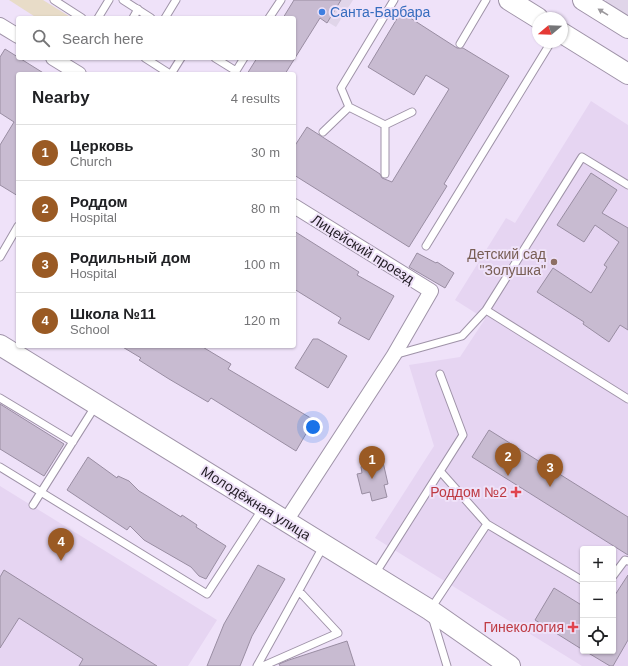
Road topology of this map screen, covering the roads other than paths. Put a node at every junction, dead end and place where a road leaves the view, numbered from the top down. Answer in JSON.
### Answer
{"nodes":[{"id":1,"x":54,"y":0,"type":"edge"},
{"id":2,"x":109,"y":0,"type":"edge"},
{"id":3,"x":123,"y":0,"type":"edge"},
{"id":4,"x":176,"y":0,"type":"edge"},
{"id":5,"x":281,"y":0,"type":"edge"},
{"id":6,"x":394,"y":0,"type":"edge"},
{"id":7,"x":486,"y":0,"type":"edge"},
{"id":8,"x":509,"y":0,"type":"edge"},
{"id":9,"x":583,"y":0,"type":"edge"},
{"id":10,"x":138,"y":9,"type":"junction"},
{"id":11,"x":532,"y":14,"type":"edge"},
{"id":12,"x":79,"y":16,"type":"edge"},
{"id":13,"x":99,"y":16,"type":"edge"},
{"id":14,"x":134,"y":16,"type":"edge"},
{"id":15,"x":148,"y":16,"type":"edge"},
{"id":16,"x":166,"y":16,"type":"edge"},
{"id":17,"x":270,"y":16,"type":"edge"},
{"id":18,"x":0,"y":25,"type":"edge"},
{"id":19,"x":628,"y":28,"type":"edge"},
{"id":20,"x":16,"y":35,"type":"edge"},
{"id":21,"x":568,"y":37,"type":"edge"},
{"id":22,"x":460,"y":44,"type":"dead end"},
{"id":23,"x":547,"y":48,"type":"edge"},
{"id":24,"x":56,"y":60,"type":"edge"},
{"id":25,"x":148,"y":60,"type":"edge"},
{"id":26,"x":180,"y":60,"type":"edge"},
{"id":27,"x":218,"y":60,"type":"edge"},
{"id":28,"x":243,"y":60,"type":"edge"},
{"id":29,"x":76,"y":72,"type":"edge"},
{"id":30,"x":167,"y":72,"type":"edge"},
{"id":31,"x":171,"y":72,"type":"edge"},
{"id":32,"x":628,"y":74,"type":"edge"},
{"id":33,"x":349,"y":107,"type":"junction"},
{"id":34,"x":412,"y":112,"type":"dead end"},
{"id":35,"x":386,"y":125,"type":"junction"},
{"id":36,"x":323,"y":132,"type":"dead end"},
{"id":37,"x":385,"y":174,"type":"dead end"},
{"id":38,"x":628,"y":186,"type":"edge"},
{"id":39,"x":296,"y":207,"type":"edge"},
{"id":40,"x":16,"y":229,"type":"edge"},
{"id":41,"x":426,"y":246,"type":"dead end"},
{"id":42,"x":0,"y":257,"type":"edge"},
{"id":43,"x":486,"y":310,"type":"junction"},
{"id":44,"x":0,"y":345,"type":"edge"},
{"id":45,"x":394,"y":355,"type":"junction"},
{"id":46,"x":440,"y":374,"type":"dead end"},
{"id":47,"x":0,"y":398,"type":"edge"},
{"id":48,"x":628,"y":399,"type":"edge"},
{"id":49,"x":96,"y":405,"type":"junction"},
{"id":50,"x":72,"y":442,"type":"junction"},
{"id":51,"x":0,"y":467,"type":"edge"},
{"id":52,"x":440,"y":471,"type":"junction"},
{"id":53,"x":40,"y":493,"type":"junction"},
{"id":54,"x":33,"y":505,"type":"dead end"},
{"id":55,"x":264,"y":508,"type":"junction"},
{"id":56,"x":286,"y":521,"type":"junction"},
{"id":57,"x":487,"y":524,"type":"junction"},
{"id":58,"x":324,"y":545,"type":"junction"},
{"id":59,"x":628,"y":561,"type":"edge"},
{"id":60,"x":616,"y":572,"type":"edge"},
{"id":61,"x":374,"y":575,"type":"junction"},
{"id":62,"x":580,"y":579,"type":"edge"},
{"id":63,"x":299,"y":591,"type":"junction"},
{"id":64,"x":430,"y":610,"type":"junction"},
{"id":65,"x":257,"y":666,"type":"edge"},
{"id":66,"x":264,"y":666,"type":"edge"},
{"id":67,"x":447,"y":666,"type":"edge"},
{"id":68,"x":510,"y":666,"type":"edge"}],
"edges":[{"from":1,"to":12,"type":"lane"},
{"from":2,"to":13,"type":"lane"},
{"from":3,"to":10,"type":"lane"},
{"from":4,"to":16,"type":"lane"},
{"from":5,"to":17,"type":"lane"},
{"from":6,"to":33,"type":"lane"},
{"from":7,"to":22,"type":"lane"},
{"from":8,"to":11,"type":"street"},
{"from":19,"to":9,"type":"street","one_way":true},
{"from":10,"to":14,"type":"lane"},
{"from":10,"to":15,"type":"lane"},
{"from":18,"to":20,"type":"street"},
{"from":21,"to":32,"type":"street"},
{"from":23,"to":41,"type":"lane"},
{"from":24,"to":29,"type":"street"},
{"from":25,"to":30,"type":"lane"},
{"from":26,"to":31,"type":"lane"},
{"from":27,"to":28,"type":"lane"},
{"from":33,"to":35,"type":"lane"},
{"from":33,"to":36,"type":"lane"},
{"from":34,"to":35,"type":"lane"},
{"from":35,"to":37,"type":"lane"},
{"from":38,"to":43,"type":"lane"},
{"from":39,"to":45,"type":"street","name":"Лицейский проезд"},
{"from":40,"to":42,"type":"lane"},
{"from":43,"to":45,"type":"lane"},
{"from":43,"to":48,"type":"lane"},
{"from":44,"to":49,"type":"street","name":"Молодёжная улица"},
{"from":45,"to":56,"type":"street"},
{"from":46,"to":52,"type":"lane"},
{"from":47,"to":50,"type":"lane"},
{"from":49,"to":50,"type":"lane"},
{"from":49,"to":55,"type":"street","name":"Молодёжная улица"},
{"from":50,"to":53,"type":"lane"},
{"from":51,"to":53,"type":"lane"},
{"from":52,"to":57,"type":"lane"},
{"from":52,"to":61,"type":"lane"},
{"from":53,"to":54,"type":"lane"},
{"from":53,"to":55,"type":"lane"},
{"from":55,"to":56,"type":"street","name":"Молодёжная улица"},
{"from":56,"to":58,"type":"street","name":"Молодёжная улица"},
{"from":57,"to":62,"type":"lane"},
{"from":57,"to":64,"type":"lane"},
{"from":58,"to":61,"type":"street","name":"Молодёжная улица"},
{"from":58,"to":63,"type":"lane"},
{"from":59,"to":60,"type":"lane"},
{"from":61,"to":64,"type":"street","name":"Молодёжная улица"},
{"from":63,"to":65,"type":"lane"},
{"from":63,"to":66,"type":"lane"},
{"from":64,"to":67,"type":"lane"},
{"from":64,"to":68,"type":"street","name":"Молодёжная улица"}]}
